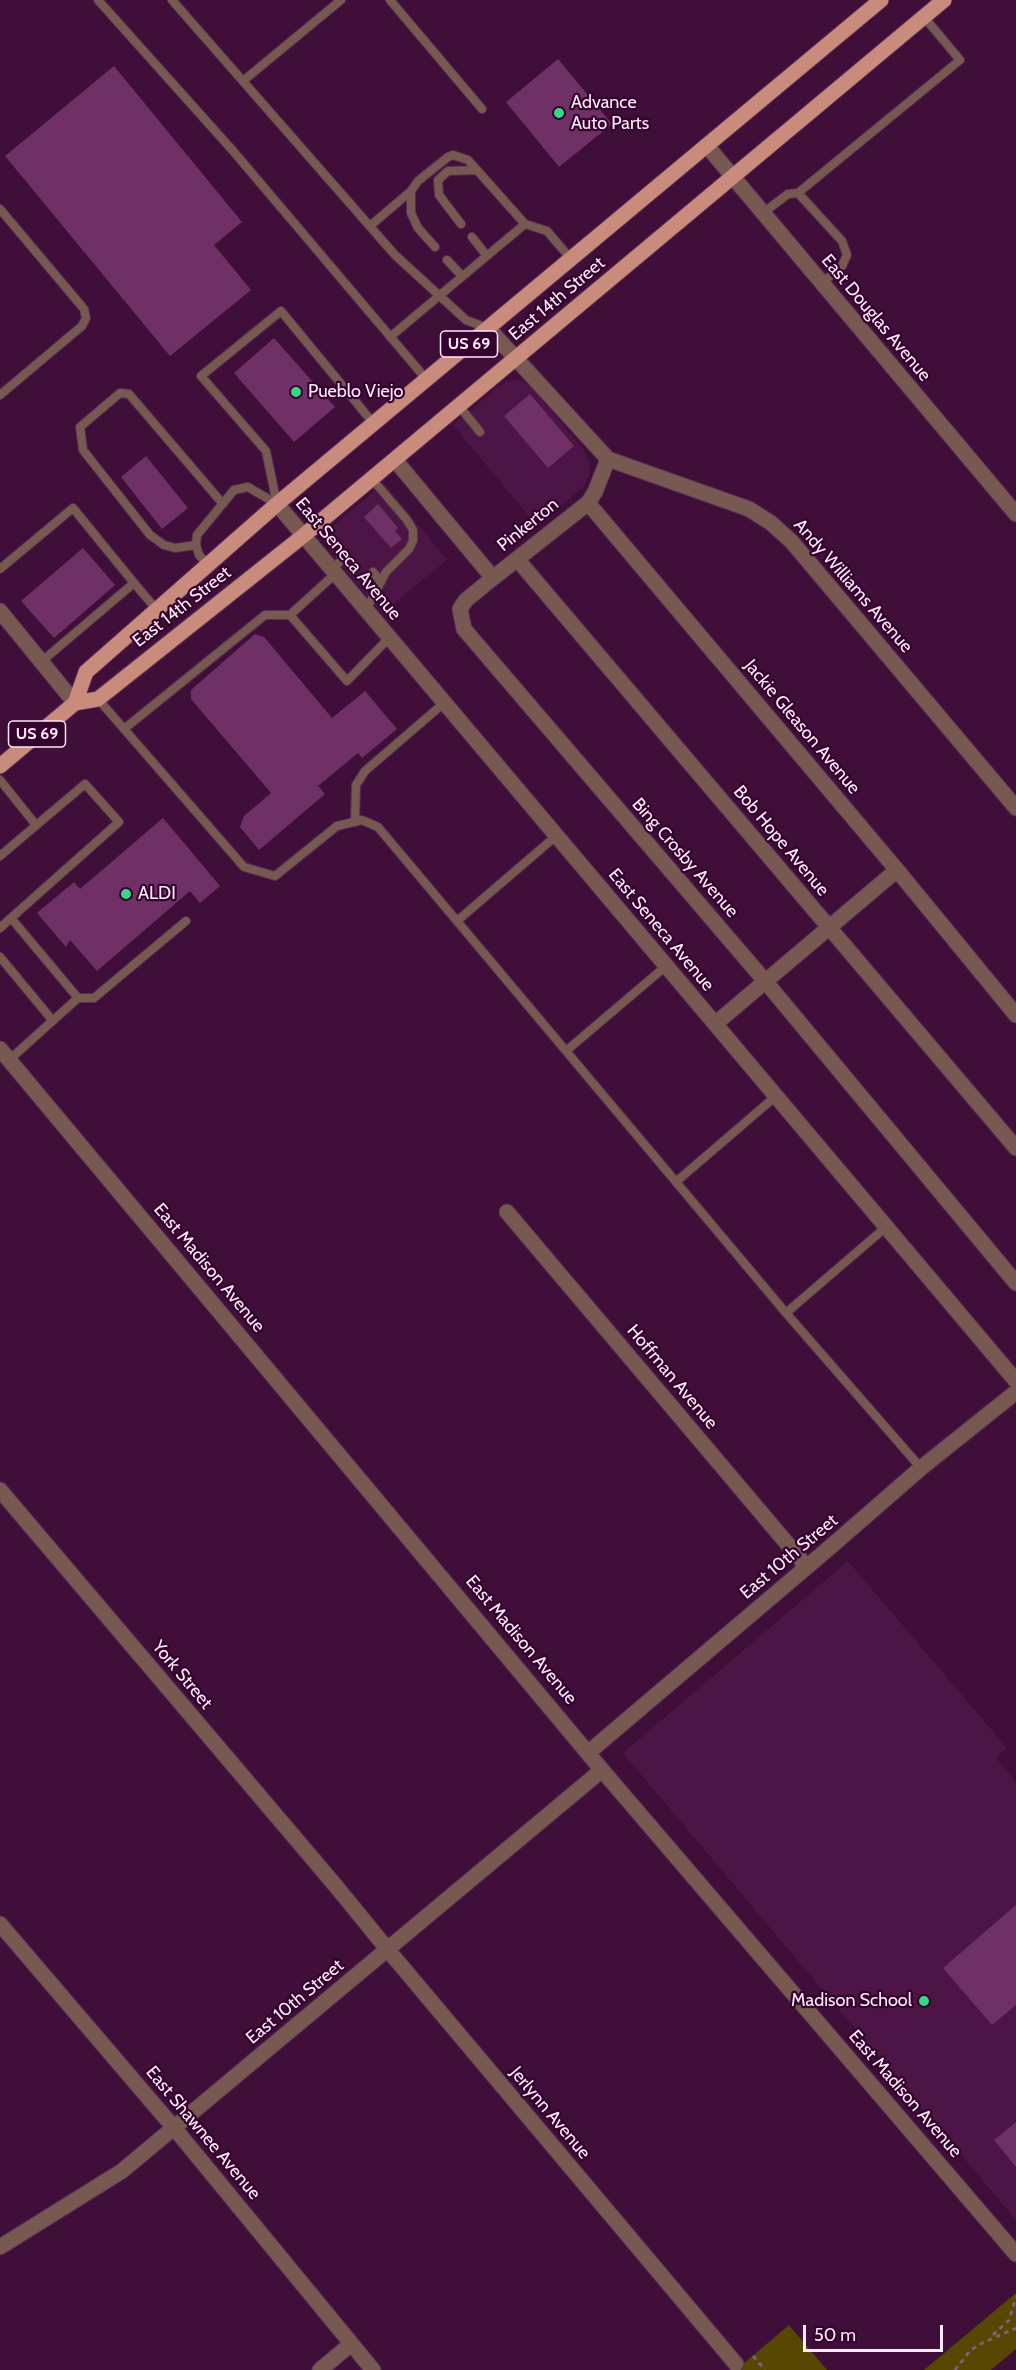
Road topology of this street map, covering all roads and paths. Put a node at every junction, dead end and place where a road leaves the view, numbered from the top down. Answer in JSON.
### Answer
{"nodes":[{"id":1,"x":98,"y":0,"type":"edge"},
{"id":2,"x":172,"y":0,"type":"edge"},
{"id":3,"x":341,"y":0,"type":"edge"},
{"id":4,"x":390,"y":0,"type":"edge"},
{"id":5,"x":881,"y":0,"type":"edge"},
{"id":6,"x":944,"y":0,"type":"edge"},
{"id":7,"x":924,"y":17,"type":"junction"},
{"id":8,"x":243,"y":81,"type":"junction"},
{"id":9,"x":482,"y":109,"type":"dead end"},
{"id":10,"x":707,"y":146,"type":"junction"},
{"id":11,"x":477,"y":170,"type":"junction"},
{"id":12,"x":733,"y":178,"type":"junction"},
{"id":13,"x":411,"y":191,"type":"junction"},
{"id":14,"x":798,"y":193,"type":"junction"},
{"id":15,"x":0,"y":208,"type":"edge"},
{"id":16,"x":764,"y":213,"type":"junction"},
{"id":17,"x":461,"y":224,"type":"dead end"},
{"id":18,"x":525,"y":224,"type":"junction"},
{"id":19,"x":370,"y":226,"type":"junction"},
{"id":20,"x":472,"y":237,"type":"dead end"},
{"id":21,"x":435,"y":248,"type":"dead end"},
{"id":22,"x":487,"y":256,"type":"junction"},
{"id":23,"x":571,"y":259,"type":"junction"},
{"id":24,"x":447,"y":260,"type":"dead end"},
{"id":25,"x":462,"y":276,"type":"junction"},
{"id":26,"x":822,"y":284,"type":"junction"},
{"id":27,"x":440,"y":295,"type":"junction"},
{"id":28,"x":488,"y":328,"type":"junction"},
{"id":29,"x":390,"y":337,"type":"junction"},
{"id":30,"x":516,"y":359,"type":"junction"},
{"id":31,"x":427,"y":380,"type":"junction"},
{"id":32,"x":0,"y":395,"type":"edge"},
{"id":33,"x":459,"y":406,"type":"junction"},
{"id":34,"x":374,"y":424,"type":"junction"},
{"id":35,"x":480,"y":432,"type":"dead end"},
{"id":36,"x":608,"y":459,"type":"junction"},
{"id":37,"x":395,"y":460,"type":"junction"},
{"id":38,"x":372,"y":478,"type":"junction"},
{"id":39,"x":588,"y":503,"type":"junction"},
{"id":40,"x":223,"y":504,"type":"junction"},
{"id":41,"x":277,"y":504,"type":"junction"},
{"id":42,"x":1016,"y":514,"type":"edge"},
{"id":43,"x":303,"y":536,"type":"junction"},
{"id":44,"x":196,"y":545,"type":"junction"},
{"id":45,"x":346,"y":556,"type":"dead end"},
{"id":46,"x":517,"y":559,"type":"junction"},
{"id":47,"x":209,"y":566,"type":"junction"},
{"id":48,"x":0,"y":569,"type":"edge"},
{"id":49,"x":333,"y":572,"type":"junction"},
{"id":50,"x":373,"y":572,"type":"dead end"},
{"id":51,"x":493,"y":578,"type":"junction"},
{"id":52,"x":381,"y":582,"type":"junction"},
{"id":53,"x":134,"y":583,"type":"junction"},
{"id":54,"x":158,"y":610,"type":"junction"},
{"id":55,"x":366,"y":610,"type":"junction"},
{"id":56,"x":0,"y":612,"type":"edge"},
{"id":57,"x":290,"y":615,"type":"junction"},
{"id":58,"x":389,"y":638,"type":"junction"},
{"id":59,"x":41,"y":662,"type":"junction"},
{"id":60,"x":98,"y":699,"type":"junction"},
{"id":61,"x":75,"y":703,"type":"junction"},
{"id":62,"x":444,"y":703,"type":"junction"},
{"id":63,"x":124,"y":729,"type":"junction"},
{"id":64,"x":0,"y":766,"type":"edge"},
{"id":65,"x":0,"y":780,"type":"edge"},
{"id":66,"x":1016,"y":808,"type":"edge"},
{"id":67,"x":355,"y":822,"type":"junction"},
{"id":68,"x":36,"y":825,"type":"junction"},
{"id":69,"x":556,"y":836,"type":"junction"},
{"id":70,"x":0,"y":856,"type":"edge"},
{"id":71,"x":897,"y":870,"type":"junction"},
{"id":72,"x":11,"y":918,"type":"junction"},
{"id":73,"x":186,"y":921,"type":"dead end"},
{"id":74,"x":457,"y":921,"type":"junction"},
{"id":75,"x":0,"y":928,"type":"edge"},
{"id":76,"x":828,"y":928,"type":"junction"},
{"id":77,"x":0,"y":957,"type":"edge"},
{"id":78,"x":666,"y":966,"type":"junction"},
{"id":79,"x":765,"y":981,"type":"junction"},
{"id":80,"x":78,"y":998,"type":"junction"},
{"id":81,"x":1016,"y":1015,"type":"edge"},
{"id":82,"x":53,"y":1021,"type":"junction"},
{"id":83,"x":715,"y":1024,"type":"junction"},
{"id":84,"x":566,"y":1051,"type":"junction"},
{"id":85,"x":4,"y":1054,"type":"edge"},
{"id":86,"x":776,"y":1096,"type":"junction"},
{"id":87,"x":1016,"y":1148,"type":"edge"},
{"id":88,"x":677,"y":1181,"type":"junction"},
{"id":89,"x":507,"y":1212,"type":"dead end"},
{"id":90,"x":886,"y":1227,"type":"junction"},
{"id":91,"x":1016,"y":1282,"type":"edge"},
{"id":92,"x":786,"y":1313,"type":"junction"},
{"id":93,"x":1016,"y":1381,"type":"edge"},
{"id":94,"x":1016,"y":1392,"type":"edge"},
{"id":95,"x":921,"y":1468,"type":"junction"},
{"id":96,"x":0,"y":1490,"type":"edge"},
{"id":97,"x":807,"y":1567,"type":"junction"},
{"id":98,"x":589,"y":1752,"type":"junction"},
{"id":99,"x":602,"y":1770,"type":"junction"},
{"id":100,"x":335,"y":1885,"type":"joint"},
{"id":101,"x":0,"y":1924,"type":"edge"},
{"id":102,"x":388,"y":1950,"type":"junction"},
{"id":103,"x":175,"y":2129,"type":"junction"},
{"id":104,"x":0,"y":2247,"type":"edge"},
{"id":105,"x":1016,"y":2254,"type":"edge"},
{"id":106,"x":1016,"y":2297,"type":"edge"},
{"id":107,"x":1016,"y":2328,"type":"edge"},
{"id":108,"x":989,"y":2338,"type":"junction"},
{"id":109,"x":351,"y":2344,"type":"junction"},
{"id":110,"x":753,"y":2356,"type":"dead end"},
{"id":111,"x":736,"y":2364,"type":"dead end"},
{"id":112,"x":320,"y":2370,"type":"edge"},
{"id":113,"x":373,"y":2370,"type":"edge"},
{"id":114,"x":765,"y":2370,"type":"edge"},
{"id":115,"x":955,"y":2370,"type":"edge"}],
"edges":[{"from":1,"to":29,"type":"lane"},
{"from":2,"to":8,"type":"lane"},
{"from":3,"to":8,"type":"lane"},
{"from":4,"to":9,"type":"lane"},
{"from":5,"to":10,"type":"main road","name":"East 14th Street","number":"US 69"},
{"from":6,"to":7,"type":"main road","name":"East 14th Street","number":"US 69"},
{"from":7,"to":12,"type":"main road","name":"East 14th Street","number":"US 69"},
{"from":7,"to":14,"type":"lane"},
{"from":8,"to":19,"type":"lane"},
{"from":10,"to":12,"type":"street","name":"East Douglas Avenue"},
{"from":10,"to":23,"type":"main road","name":"East 14th Street","number":"US 69"},
{"from":11,"to":13,"type":"lane"},
{"from":11,"to":17,"type":"lane"},
{"from":11,"to":18,"type":"lane"},
{"from":12,"to":16,"type":"street","name":"East Douglas Avenue"},
{"from":12,"to":30,"type":"main road","name":"East 14th Street","number":"US 69"},
{"from":13,"to":19,"type":"lane"},
{"from":13,"to":21,"type":"lane"},
{"from":14,"to":16,"type":"lane"},
{"from":14,"to":26,"type":"lane"},
{"from":15,"to":32,"type":"lane"},
{"from":16,"to":26,"type":"street","name":"East Douglas Avenue"},
{"from":18,"to":22,"type":"lane"},
{"from":18,"to":23,"type":"lane"},
{"from":19,"to":27,"type":"lane"},
{"from":20,"to":22,"type":"lane"},
{"from":22,"to":25,"type":"lane"},
{"from":23,"to":28,"type":"main road","name":"East 14th Street","number":"US 69"},
{"from":24,"to":25,"type":"lane"},
{"from":25,"to":27,"type":"lane"},
{"from":26,"to":42,"type":"street","name":"East Douglas Avenue"},
{"from":27,"to":28,"type":"lane"},
{"from":27,"to":29,"type":"lane"},
{"from":28,"to":30,"type":"street","name":"Andy Williams Avenue"},
{"from":28,"to":31,"type":"main road","name":"East 14th Street","number":"US 69"},
{"from":29,"to":31,"type":"lane"},
{"from":30,"to":33,"type":"main road","name":"East 14th Street","number":"US 69"},
{"from":30,"to":36,"type":"street","name":"Andy Williams Avenue"},
{"from":31,"to":34,"type":"main road","name":"East 14th Street","number":"US 69"},
{"from":33,"to":35,"type":"lane"},
{"from":33,"to":37,"type":"main road","name":"East 14th Street","number":"US 69"},
{"from":34,"to":41,"type":"main road","name":"East 14th Street","number":"US 69"},
{"from":34,"to":41,"type":"lane"},
{"from":36,"to":39,"type":"street"},
{"from":36,"to":66,"type":"street","name":"Andy Williams Avenue"},
{"from":37,"to":38,"type":"main road","name":"East 14th Street","number":"US 69"},
{"from":37,"to":51,"type":"street"},
{"from":38,"to":43,"type":"main road","name":"East 14th Street","number":"US 69"},
{"from":38,"to":52,"type":"lane"},
{"from":39,"to":46,"type":"street","name":"Pinkerton"},
{"from":39,"to":71,"type":"street","name":"Jackie Gleason Avenue"},
{"from":40,"to":41,"type":"lane"},
{"from":40,"to":44,"type":"lane"},
{"from":40,"to":44,"type":"lane"},
{"from":41,"to":43,"type":"street","name":"East Seneca Avenue"},
{"from":41,"to":47,"type":"main road","name":"East 14th Street","number":"US 69"},
{"from":43,"to":49,"type":"street","name":"East Seneca Avenue"},
{"from":43,"to":60,"type":"main road","name":"East 14th Street","number":"US 69"},
{"from":44,"to":47,"type":"lane"},
{"from":45,"to":49,"type":"lane"},
{"from":46,"to":51,"type":"street","name":"Pinkerton"},
{"from":46,"to":76,"type":"street","name":"Bob Hope Avenue"},
{"from":47,"to":54,"type":"main road","name":"East 14th Street","number":"US 69"},
{"from":48,"to":53,"type":"lane"},
{"from":49,"to":55,"type":"street","name":"East Seneca Avenue"},
{"from":49,"to":57,"type":"lane"},
{"from":50,"to":52,"type":"lane"},
{"from":51,"to":79,"type":"street","name":"Bing Crosby Avenue"},
{"from":52,"to":55,"type":"lane"},
{"from":53,"to":54,"type":"lane"},
{"from":53,"to":59,"type":"lane"},
{"from":54,"to":61,"type":"main road","name":"East 14th Street","number":"US 69"},
{"from":55,"to":58,"type":"street","name":"East Seneca Avenue"},
{"from":56,"to":59,"type":"street"},
{"from":57,"to":58,"type":"lane"},
{"from":57,"to":63,"type":"lane"},
{"from":58,"to":62,"type":"street","name":"East Seneca Avenue"},
{"from":59,"to":61,"type":"street"},
{"from":60,"to":61,"type":"main road","name":"East 14th Street","number":"US 69"},
{"from":60,"to":63,"type":"lane"},
{"from":61,"to":64,"type":"main road","number":"US 69"},
{"from":62,"to":67,"type":"lane"},
{"from":62,"to":69,"type":"street","name":"East Seneca Avenue"},
{"from":63,"to":67,"type":"lane"},
{"from":65,"to":68,"type":"lane"},
{"from":67,"to":74,"type":"lane"},
{"from":68,"to":70,"type":"lane"},
{"from":68,"to":72,"type":"lane"},
{"from":69,"to":74,"type":"lane"},
{"from":69,"to":78,"type":"street","name":"East Seneca Avenue"},
{"from":71,"to":76,"type":"street"},
{"from":71,"to":81,"type":"street","name":"Jackie Gleason Avenue"},
{"from":72,"to":75,"type":"lane"},
{"from":72,"to":80,"type":"lane"},
{"from":73,"to":80,"type":"lane"},
{"from":74,"to":84,"type":"lane"},
{"from":76,"to":79,"type":"street"},
{"from":76,"to":87,"type":"street","name":"Bob Hope Avenue"},
{"from":77,"to":82,"type":"lane"},
{"from":78,"to":83,"type":"street","name":"East Seneca Avenue"},
{"from":78,"to":84,"type":"lane"},
{"from":79,"to":83,"type":"street"},
{"from":79,"to":91,"type":"street","name":"Bing Crosby Avenue"},
{"from":80,"to":82,"type":"lane"},
{"from":82,"to":85,"type":"lane"},
{"from":83,"to":86,"type":"street","name":"East Seneca Avenue"},
{"from":84,"to":88,"type":"lane"},
{"from":85,"to":98,"type":"street","name":"East Madison Avenue"},
{"from":86,"to":88,"type":"lane"},
{"from":86,"to":90,"type":"street","name":"East Seneca Avenue"},
{"from":88,"to":92,"type":"lane"},
{"from":89,"to":97,"type":"street","name":"Hoffman Avenue"},
{"from":90,"to":92,"type":"lane"},
{"from":90,"to":93,"type":"street","name":"East Seneca Avenue"},
{"from":92,"to":95,"type":"lane"},
{"from":94,"to":95,"type":"street","name":"East 10th Street"},
{"from":95,"to":97,"type":"street","name":"East 10th Street"},
{"from":96,"to":100,"type":"street","name":"York Street"},
{"from":97,"to":98,"type":"street","name":"East 10th Street"},
{"from":98,"to":99,"type":"street","name":"East Madison Avenue"},
{"from":99,"to":102,"type":"street","name":"East 10th Street"},
{"from":99,"to":105,"type":"street","name":"East Madison Avenue"},
{"from":100,"to":102,"type":"street","name":"Jerlynn Avenue"},
{"from":101,"to":103,"type":"street","name":"East Shawnee Avenue"},
{"from":102,"to":103,"type":"street","name":"East 10th Street"},
{"from":102,"to":111,"type":"street","name":"Jerlynn Avenue"},
{"from":103,"to":104,"type":"street","name":"East 10th Street"},
{"from":103,"to":109,"type":"street","name":"East Shawnee Avenue"},
{"from":106,"to":108,"type":"path"},
{"from":107,"to":108,"type":"path"},
{"from":108,"to":115,"type":"path"},
{"from":109,"to":112,"type":"street"},
{"from":109,"to":113,"type":"street","name":"East Shawnee Avenue"},
{"from":110,"to":114,"type":"path"}]}
